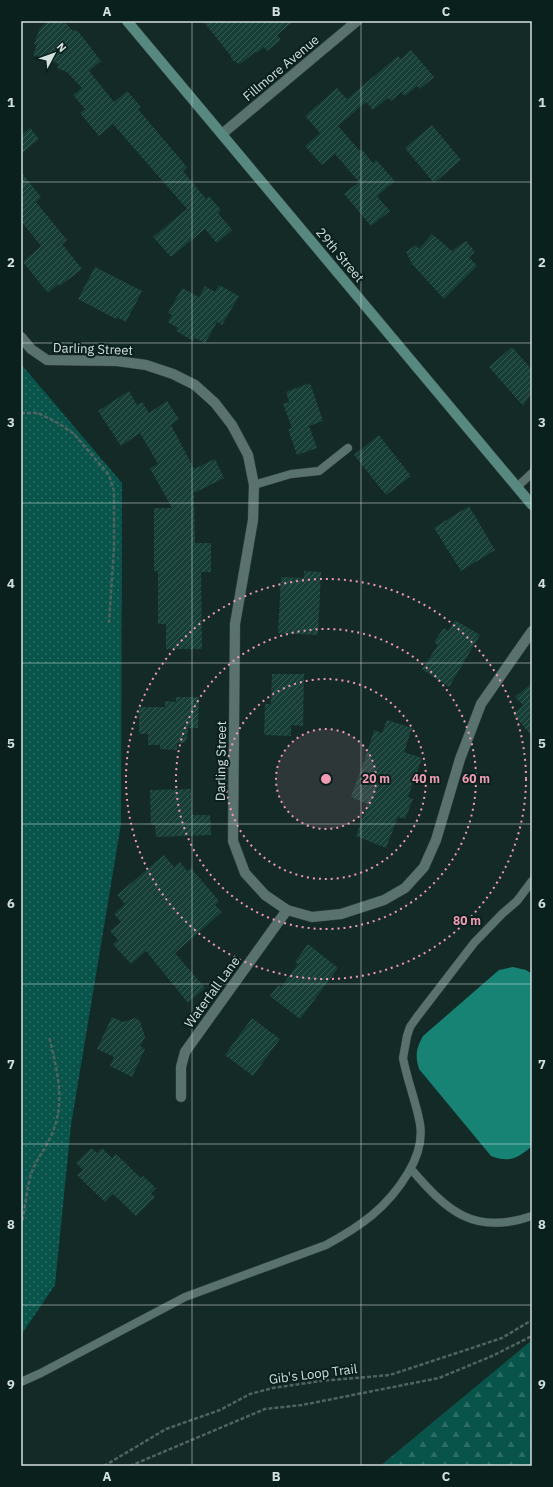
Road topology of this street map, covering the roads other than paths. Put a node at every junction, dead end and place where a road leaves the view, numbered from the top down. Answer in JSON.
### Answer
{"nodes":[{"id":1,"x":128,"y":21,"type":"edge"},
{"id":2,"x":357,"y":21,"type":"edge"},
{"id":3,"x":222,"y":134,"type":"junction"},
{"id":4,"x":21,"y":337,"type":"edge"},
{"id":5,"x":348,"y":448,"type":"dead end"},
{"id":6,"x":532,"y":473,"type":"edge"},
{"id":7,"x":254,"y":485,"type":"junction"},
{"id":8,"x":517,"y":487,"type":"junction"},
{"id":9,"x":532,"y":505,"type":"edge"},
{"id":10,"x":532,"y":631,"type":"edge"},
{"id":11,"x":532,"y":881,"type":"edge"},
{"id":12,"x":287,"y":910,"type":"junction"},
{"id":13,"x":181,"y":1097,"type":"dead end"},
{"id":14,"x":411,"y":1169,"type":"junction"},
{"id":15,"x":532,"y":1216,"type":"edge"},
{"id":16,"x":21,"y":1382,"type":"edge"}],
"edges":[{"from":1,"to":3,"type":"street","name":"29th Street"},
{"from":2,"to":3,"type":"street","name":"Fillmore Avenue"},
{"from":3,"to":8,"type":"street","name":"29th Street"},
{"from":4,"to":7,"type":"street","name":"Darling Street"},
{"from":5,"to":7,"type":"lane"},
{"from":6,"to":8,"type":"lane"},
{"from":7,"to":12,"type":"street","name":"Darling Street"},
{"from":8,"to":9,"type":"street","name":"29th Street"},
{"from":10,"to":12,"type":"street","name":"Darling Street"},
{"from":11,"to":14,"type":"lane"},
{"from":12,"to":13,"type":"street","name":"Waterfall Lane"},
{"from":14,"to":15,"type":"lane"},
{"from":14,"to":16,"type":"lane"}]}
